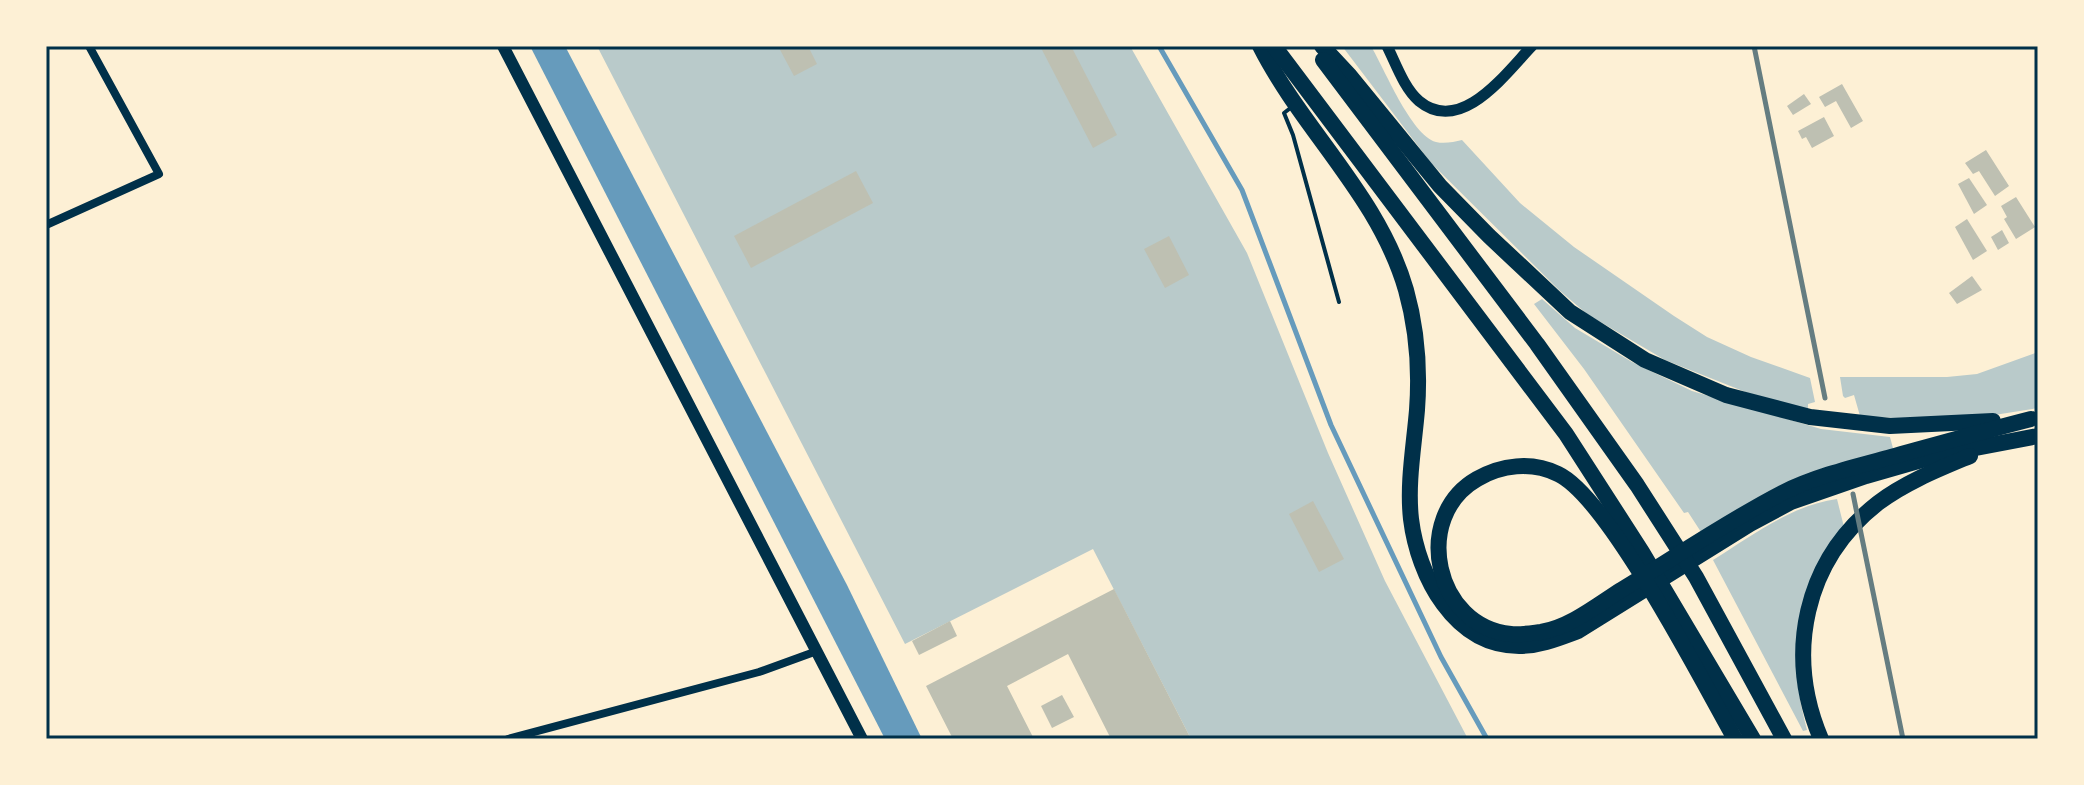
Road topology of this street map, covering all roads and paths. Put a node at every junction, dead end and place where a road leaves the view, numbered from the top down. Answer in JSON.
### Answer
{"nodes":[{"id":1,"x":89,"y":46,"type":"edge"},
{"id":2,"x":503,"y":46,"type":"edge"},
{"id":3,"x":1260,"y":46,"type":"edge"},
{"id":4,"x":1274,"y":46,"type":"edge"},
{"id":5,"x":1312,"y":46,"type":"edge"},
{"id":6,"x":1322,"y":46,"type":"edge"},
{"id":7,"x":1387,"y":46,"type":"edge"},
{"id":8,"x":1532,"y":46,"type":"edge"},
{"id":9,"x":1295,"y":104,"type":"junction"},
{"id":10,"x":46,"y":225,"type":"edge"},
{"id":11,"x":1339,"y":302,"type":"dead end"},
{"id":12,"x":2034,"y":418,"type":"edge"},
{"id":13,"x":2038,"y":436,"type":"edge"},
{"id":14,"x":2005,"y":442,"type":"junction"},
{"id":15,"x":1709,"y":542,"type":"junction"},
{"id":16,"x":1635,"y":589,"type":"junction"},
{"id":17,"x":817,"y":651,"type":"junction"},
{"id":18,"x":508,"y":739,"type":"edge"},
{"id":19,"x":862,"y":739,"type":"edge"},
{"id":20,"x":1735,"y":739,"type":"edge"},
{"id":21,"x":1753,"y":739,"type":"edge"},
{"id":22,"x":1784,"y":739,"type":"edge"},
{"id":23,"x":1821,"y":739,"type":"edge"}],
"edges":[{"from":1,"to":10,"type":"street"},
{"from":2,"to":17,"type":"main road"},
{"from":3,"to":9,"type":"highway"},
{"from":4,"to":21,"type":"highway"},
{"from":5,"to":22,"type":"highway"},
{"from":6,"to":12,"type":"highway"},
{"from":7,"to":8,"type":"street"},
{"from":9,"to":11,"type":"lane"},
{"from":9,"to":16,"type":"highway"},
{"from":12,"to":15,"type":"highway"},
{"from":13,"to":14,"type":"highway"},
{"from":14,"to":15,"type":"highway"},
{"from":14,"to":23,"type":"highway"},
{"from":15,"to":16,"type":"highway"},
{"from":16,"to":20,"type":"highway"},
{"from":17,"to":18,"type":"street"},
{"from":17,"to":19,"type":"main road"}]}
